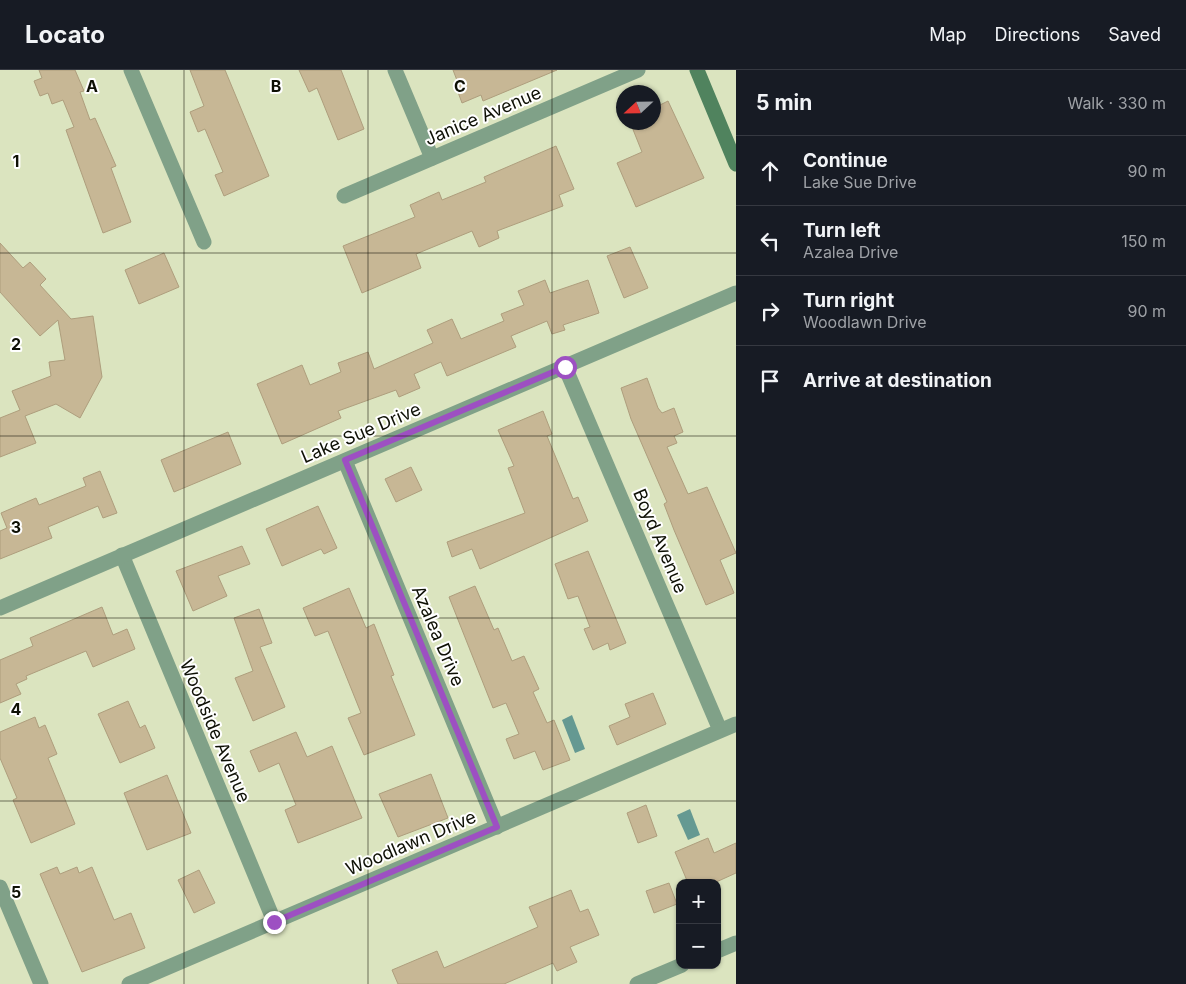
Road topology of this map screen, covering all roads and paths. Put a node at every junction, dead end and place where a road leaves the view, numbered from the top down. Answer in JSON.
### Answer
{"nodes":[{"id":1,"x":131,"y":70,"type":"edge"},
{"id":2,"x":395,"y":70,"type":"edge"},
{"id":3,"x":638,"y":70,"type":"edge"},
{"id":4,"x":697,"y":70,"type":"edge"},
{"id":5,"x":432,"y":158,"type":"junction"},
{"id":6,"x":736,"y":164,"type":"edge"},
{"id":7,"x":344,"y":196,"type":"dead end"},
{"id":8,"x":204,"y":242,"type":"dead end"},
{"id":9,"x":736,"y":293,"type":"edge"},
{"id":10,"x":565,"y":367,"type":"junction"},
{"id":11,"x":345,"y":460,"type":"junction"},
{"id":12,"x":122,"y":555,"type":"junction"},
{"id":13,"x":0,"y":608,"type":"edge"},
{"id":14,"x":736,"y":724,"type":"edge"},
{"id":15,"x":720,"y":730,"type":"junction"},
{"id":16,"x":497,"y":827,"type":"junction"},
{"id":17,"x":0,"y":887,"type":"edge"},
{"id":18,"x":274,"y":922,"type":"junction"},
{"id":19,"x":736,"y":943,"type":"edge"},
{"id":20,"x":721,"y":949,"type":"edge"},
{"id":21,"x":676,"y":968,"type":"edge"},
{"id":22,"x":41,"y":984,"type":"edge"},
{"id":23,"x":129,"y":984,"type":"edge"},
{"id":24,"x":637,"y":984,"type":"edge"}],
"edges":[{"from":1,"to":8,"type":"street"},
{"from":2,"to":5,"type":"street"},
{"from":3,"to":5,"type":"street","name":"Janice Avenue"},
{"from":4,"to":6,"type":"street"},
{"from":5,"to":7,"type":"street","name":"Janice Avenue"},
{"from":9,"to":10,"type":"street","name":"Lake Sue Drive"},
{"from":10,"to":11,"type":"street","name":"Lake Sue Drive"},
{"from":10,"to":15,"type":"street","name":"Boyd Avenue"},
{"from":11,"to":12,"type":"street","name":"Lake Sue Drive"},
{"from":11,"to":16,"type":"street","name":"Azalea Drive"},
{"from":12,"to":13,"type":"street","name":"Lake Sue Drive"},
{"from":12,"to":18,"type":"street","name":"Woodside Avenue"},
{"from":14,"to":15,"type":"street","name":"Woodlawn Drive"},
{"from":15,"to":16,"type":"street","name":"Woodlawn Drive"},
{"from":16,"to":18,"type":"street","name":"Woodlawn Drive"},
{"from":17,"to":22,"type":"street"},
{"from":18,"to":23,"type":"street","name":"Woodlawn Drive"},
{"from":19,"to":20,"type":"street"},
{"from":21,"to":24,"type":"street"}]}
